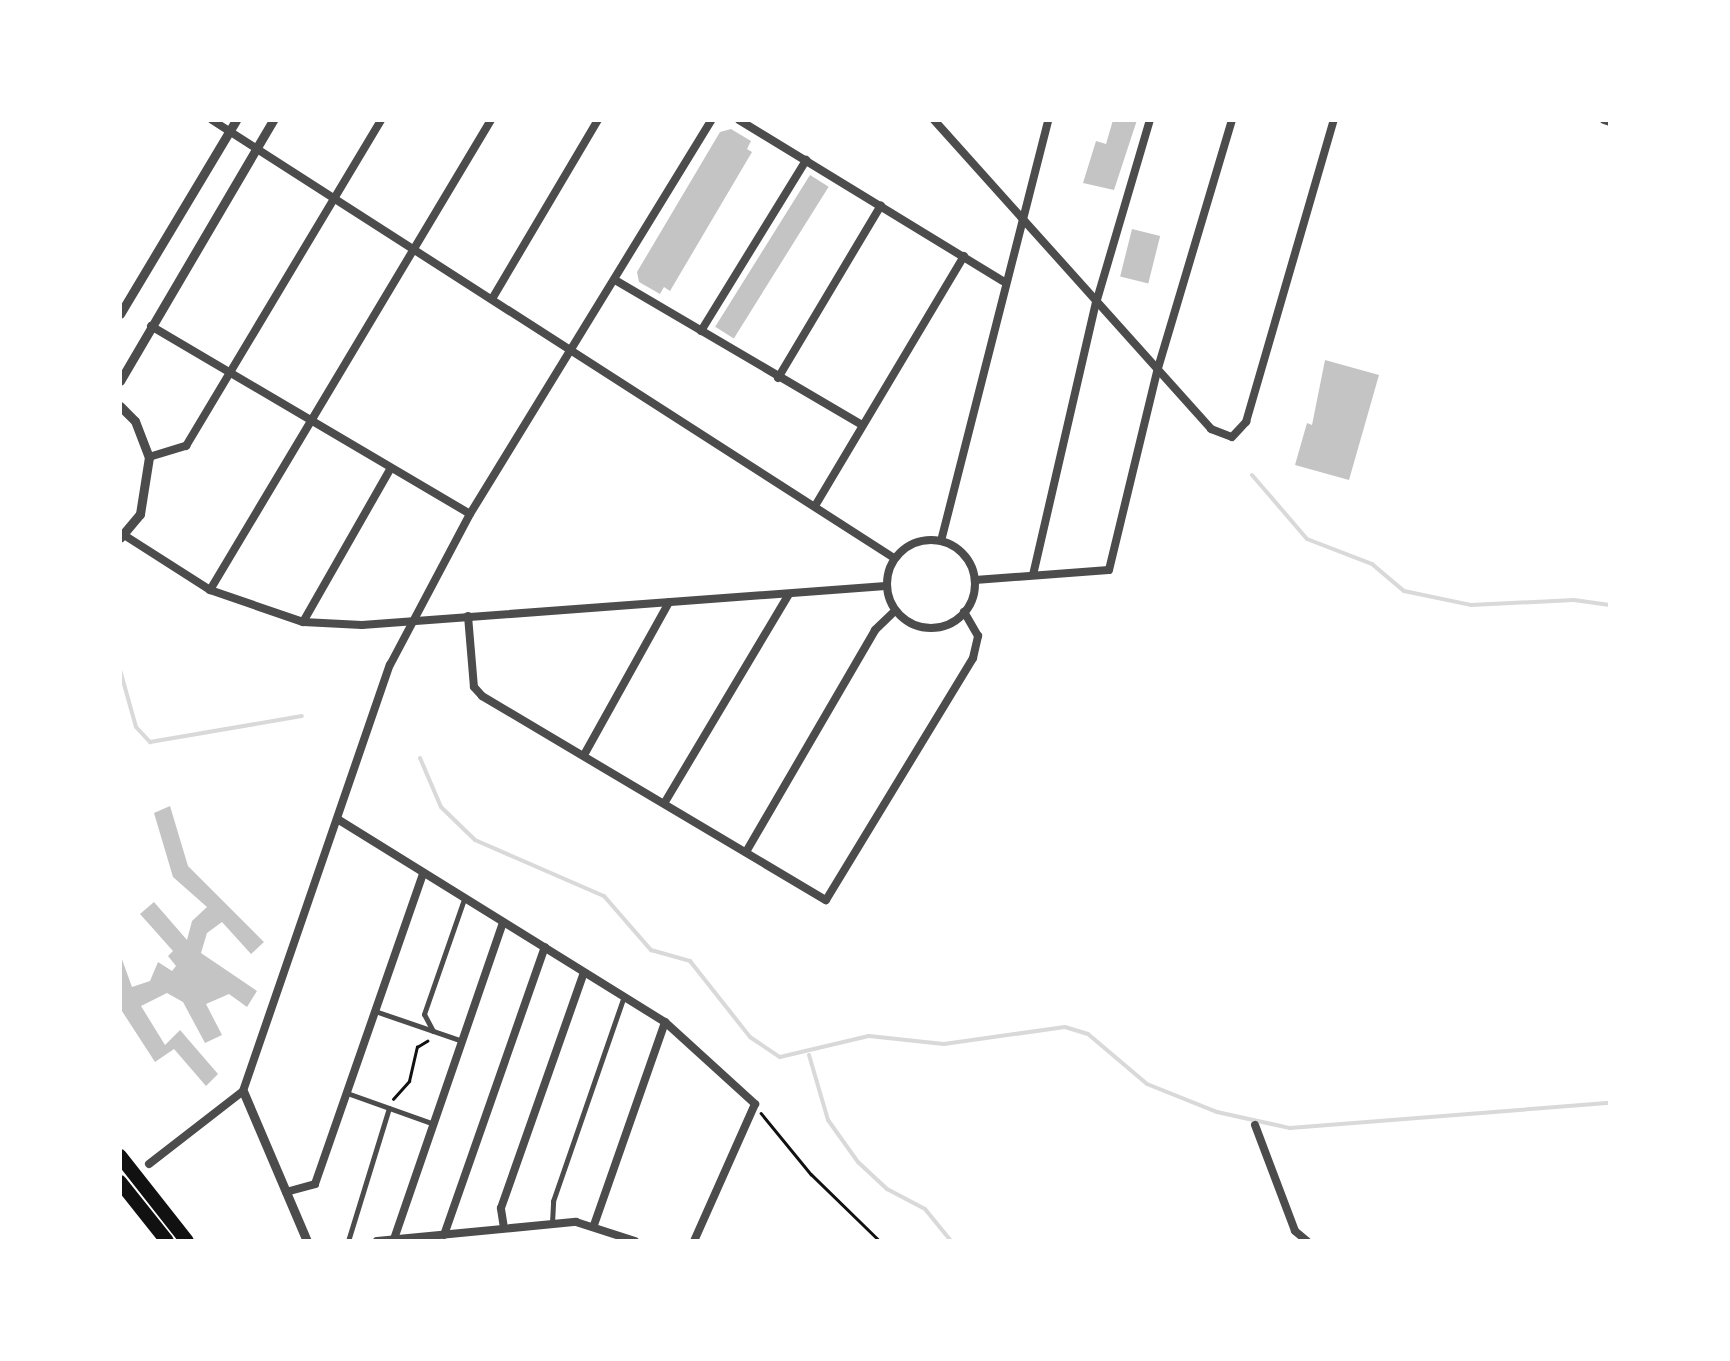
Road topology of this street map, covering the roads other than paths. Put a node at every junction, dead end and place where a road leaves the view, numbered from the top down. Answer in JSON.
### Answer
{"nodes":[{"id":1,"x":212,"y":120,"type":"edge"},
{"id":2,"x":236,"y":120,"type":"edge"},
{"id":3,"x":273,"y":120,"type":"edge"},
{"id":4,"x":381,"y":120,"type":"edge"},
{"id":5,"x":491,"y":120,"type":"edge"},
{"id":6,"x":598,"y":120,"type":"edge"},
{"id":7,"x":711,"y":120,"type":"edge"},
{"id":8,"x":739,"y":120,"type":"edge"},
{"id":9,"x":934,"y":120,"type":"edge"},
{"id":10,"x":1048,"y":120,"type":"edge"},
{"id":11,"x":1150,"y":120,"type":"edge"},
{"id":12,"x":1232,"y":120,"type":"edge"},
{"id":13,"x":1334,"y":120,"type":"edge"},
{"id":14,"x":229,"y":130,"type":"junction"},
{"id":15,"x":257,"y":148,"type":"junction"},
{"id":16,"x":806,"y":160,"type":"junction"},
{"id":17,"x":337,"y":196,"type":"junction"},
{"id":18,"x":881,"y":206,"type":"junction"},
{"id":19,"x":1020,"y":216,"type":"junction"},
{"id":20,"x":416,"y":247,"type":"junction"},
{"id":21,"x":964,"y":256,"type":"junction"},
{"id":22,"x":615,"y":280,"type":"junction"},
{"id":23,"x":1003,"y":281,"type":"junction"},
{"id":24,"x":492,"y":299,"type":"junction"},
{"id":25,"x":1096,"y":303,"type":"junction"},
{"id":26,"x":120,"y":314,"type":"edge"},
{"id":27,"x":151,"y":326,"type":"junction"},
{"id":28,"x":700,"y":331,"type":"junction"},
{"id":29,"x":571,"y":350,"type":"junction"},
{"id":30,"x":1158,"y":368,"type":"junction"},
{"id":31,"x":228,"y":373,"type":"junction"},
{"id":32,"x":778,"y":378,"type":"junction"},
{"id":33,"x":120,"y":381,"type":"edge"},
{"id":34,"x":120,"y":406,"type":"edge"},
{"id":35,"x":310,"y":422,"type":"junction"},
{"id":36,"x":862,"y":425,"type":"junction"},
{"id":37,"x":149,"y":457,"type":"junction"},
{"id":38,"x":392,"y":468,"type":"junction"},
{"id":39,"x":815,"y":506,"type":"junction"},
{"id":40,"x":470,"y":514,"type":"junction"},
{"id":41,"x":122,"y":536,"type":"edge"},
{"id":42,"x":941,"y":541,"type":"junction"},
{"id":43,"x":894,"y":558,"type":"junction"},
{"id":44,"x":1033,"y":576,"type":"junction"},
{"id":45,"x":975,"y":580,"type":"junction"},
{"id":46,"x":886,"y":586,"type":"junction"},
{"id":47,"x":210,"y":590,"type":"junction"},
{"id":48,"x":789,"y":594,"type":"junction"},
{"id":49,"x":669,"y":602,"type":"junction"},
{"id":50,"x":896,"y":611,"type":"junction"},
{"id":51,"x":964,"y":612,"type":"junction"},
{"id":52,"x":468,"y":616,"type":"junction"},
{"id":53,"x":414,"y":620,"type":"junction"},
{"id":54,"x":303,"y":622,"type":"junction"},
{"id":55,"x":584,"y":755,"type":"junction"},
{"id":56,"x":664,"y":802,"type":"junction"},
{"id":57,"x":339,"y":820,"type":"junction"},
{"id":58,"x":746,"y":852,"type":"junction"},
{"id":59,"x":423,"y":873,"type":"junction"},
{"id":60,"x":464,"y":898,"type":"junction"},
{"id":61,"x":503,"y":922,"type":"junction"},
{"id":62,"x":545,"y":948,"type":"junction"},
{"id":63,"x":584,"y":972,"type":"junction"},
{"id":64,"x":624,"y":996,"type":"junction"},
{"id":65,"x":375,"y":1011,"type":"junction"},
{"id":66,"x":664,"y":1022,"type":"junction"},
{"id":67,"x":433,"y":1031,"type":"junction"},
{"id":68,"x":462,"y":1041,"type":"junction"},
{"id":69,"x":243,"y":1091,"type":"junction"},
{"id":70,"x":346,"y":1093,"type":"junction"},
{"id":71,"x":389,"y":1108,"type":"junction"},
{"id":72,"x":434,"y":1124,"type":"junction"},
{"id":73,"x":1255,"y":1124,"type":"dead end"},
{"id":74,"x":120,"y":1156,"type":"edge"},
{"id":75,"x":149,"y":1164,"type":"dead end"},
{"id":76,"x":120,"y":1182,"type":"edge"},
{"id":77,"x":286,"y":1192,"type":"junction"},
{"id":78,"x":552,"y":1224,"type":"junction"},
{"id":79,"x":594,"y":1225,"type":"junction"},
{"id":80,"x":504,"y":1228,"type":"junction"},
{"id":81,"x":444,"y":1235,"type":"junction"},
{"id":82,"x":394,"y":1239,"type":"edge"},
{"id":83,"x":167,"y":1241,"type":"edge"},
{"id":84,"x":187,"y":1241,"type":"edge"},
{"id":85,"x":307,"y":1241,"type":"edge"},
{"id":86,"x":348,"y":1241,"type":"edge"},
{"id":87,"x":377,"y":1241,"type":"edge"},
{"id":88,"x":636,"y":1241,"type":"edge"},
{"id":89,"x":694,"y":1241,"type":"edge"},
{"id":90,"x":1307,"y":1241,"type":"edge"}],
"edges":[{"from":1,"to":14,"type":"street"},
{"from":2,"to":14,"type":"street"},
{"from":3,"to":15,"type":"street"},
{"from":4,"to":17,"type":"street"},
{"from":5,"to":20,"type":"street"},
{"from":6,"to":24,"type":"street"},
{"from":7,"to":22,"type":"street"},
{"from":8,"to":16,"type":"street"},
{"from":9,"to":19,"type":"street"},
{"from":10,"to":19,"type":"street"},
{"from":11,"to":25,"type":"street"},
{"from":12,"to":30,"type":"street"},
{"from":13,"to":30,"type":"street"},
{"from":14,"to":15,"type":"street"},
{"from":14,"to":26,"type":"street"},
{"from":15,"to":17,"type":"street"},
{"from":15,"to":27,"type":"street"},
{"from":16,"to":18,"type":"street"},
{"from":16,"to":28,"type":"street"},
{"from":17,"to":20,"type":"street"},
{"from":17,"to":31,"type":"street"},
{"from":18,"to":21,"type":"street"},
{"from":18,"to":32,"type":"street"},
{"from":19,"to":23,"type":"street"},
{"from":19,"to":25,"type":"street"},
{"from":20,"to":24,"type":"street"},
{"from":20,"to":35,"type":"street"},
{"from":21,"to":23,"type":"street"},
{"from":21,"to":36,"type":"street"},
{"from":22,"to":28,"type":"street"},
{"from":22,"to":29,"type":"street"},
{"from":23,"to":42,"type":"street"},
{"from":24,"to":29,"type":"street"},
{"from":25,"to":30,"type":"street"},
{"from":25,"to":44,"type":"street"},
{"from":27,"to":31,"type":"street"},
{"from":27,"to":33,"type":"street"},
{"from":28,"to":32,"type":"street"},
{"from":29,"to":39,"type":"street"},
{"from":29,"to":40,"type":"street"},
{"from":30,"to":44,"type":"street"},
{"from":31,"to":35,"type":"street"},
{"from":31,"to":37,"type":"street"},
{"from":32,"to":36,"type":"street"},
{"from":34,"to":37,"type":"street"},
{"from":35,"to":38,"type":"street"},
{"from":35,"to":47,"type":"street"},
{"from":36,"to":39,"type":"street"},
{"from":37,"to":41,"type":"street"},
{"from":38,"to":40,"type":"street"},
{"from":38,"to":54,"type":"street"},
{"from":39,"to":43,"type":"street"},
{"from":40,"to":53,"type":"street"},
{"from":41,"to":47,"type":"street"},
{"from":42,"to":43,"type":"street"},
{"from":42,"to":45,"type":"street"},
{"from":43,"to":46,"type":"street"},
{"from":44,"to":45,"type":"street"},
{"from":45,"to":51,"type":"street"},
{"from":46,"to":48,"type":"street"},
{"from":46,"to":50,"type":"street"},
{"from":47,"to":54,"type":"street"},
{"from":48,"to":49,"type":"street"},
{"from":48,"to":56,"type":"street"},
{"from":49,"to":52,"type":"street"},
{"from":49,"to":55,"type":"street"},
{"from":50,"to":51,"type":"street"},
{"from":50,"to":58,"type":"street"},
{"from":51,"to":58,"type":"street"},
{"from":52,"to":53,"type":"street"},
{"from":52,"to":55,"type":"street"},
{"from":53,"to":54,"type":"street"},
{"from":53,"to":57,"type":"street"},
{"from":55,"to":56,"type":"street"},
{"from":56,"to":58,"type":"street"},
{"from":57,"to":59,"type":"street"},
{"from":57,"to":69,"type":"street"},
{"from":59,"to":60,"type":"street"},
{"from":59,"to":65,"type":"street"},
{"from":60,"to":61,"type":"street"},
{"from":60,"to":67,"type":"street"},
{"from":61,"to":62,"type":"street"},
{"from":61,"to":68,"type":"street"},
{"from":62,"to":63,"type":"street"},
{"from":62,"to":81,"type":"street"},
{"from":63,"to":64,"type":"street"},
{"from":63,"to":80,"type":"street"},
{"from":64,"to":66,"type":"street"},
{"from":64,"to":78,"type":"street"},
{"from":65,"to":67,"type":"street"},
{"from":65,"to":70,"type":"street"},
{"from":66,"to":79,"type":"street"},
{"from":66,"to":89,"type":"street"},
{"from":67,"to":68,"type":"street"},
{"from":68,"to":72,"type":"street"},
{"from":69,"to":75,"type":"street"},
{"from":69,"to":77,"type":"street"},
{"from":70,"to":71,"type":"street"},
{"from":70,"to":77,"type":"street"},
{"from":71,"to":72,"type":"street"},
{"from":71,"to":86,"type":"street"},
{"from":72,"to":82,"type":"street"},
{"from":73,"to":90,"type":"street"},
{"from":74,"to":84,"type":"highway"},
{"from":76,"to":83,"type":"highway"},
{"from":77,"to":85,"type":"street"},
{"from":78,"to":79,"type":"street"},
{"from":78,"to":80,"type":"street"},
{"from":79,"to":88,"type":"street"},
{"from":80,"to":81,"type":"street"},
{"from":81,"to":82,"type":"street"},
{"from":82,"to":87,"type":"street"}]}
